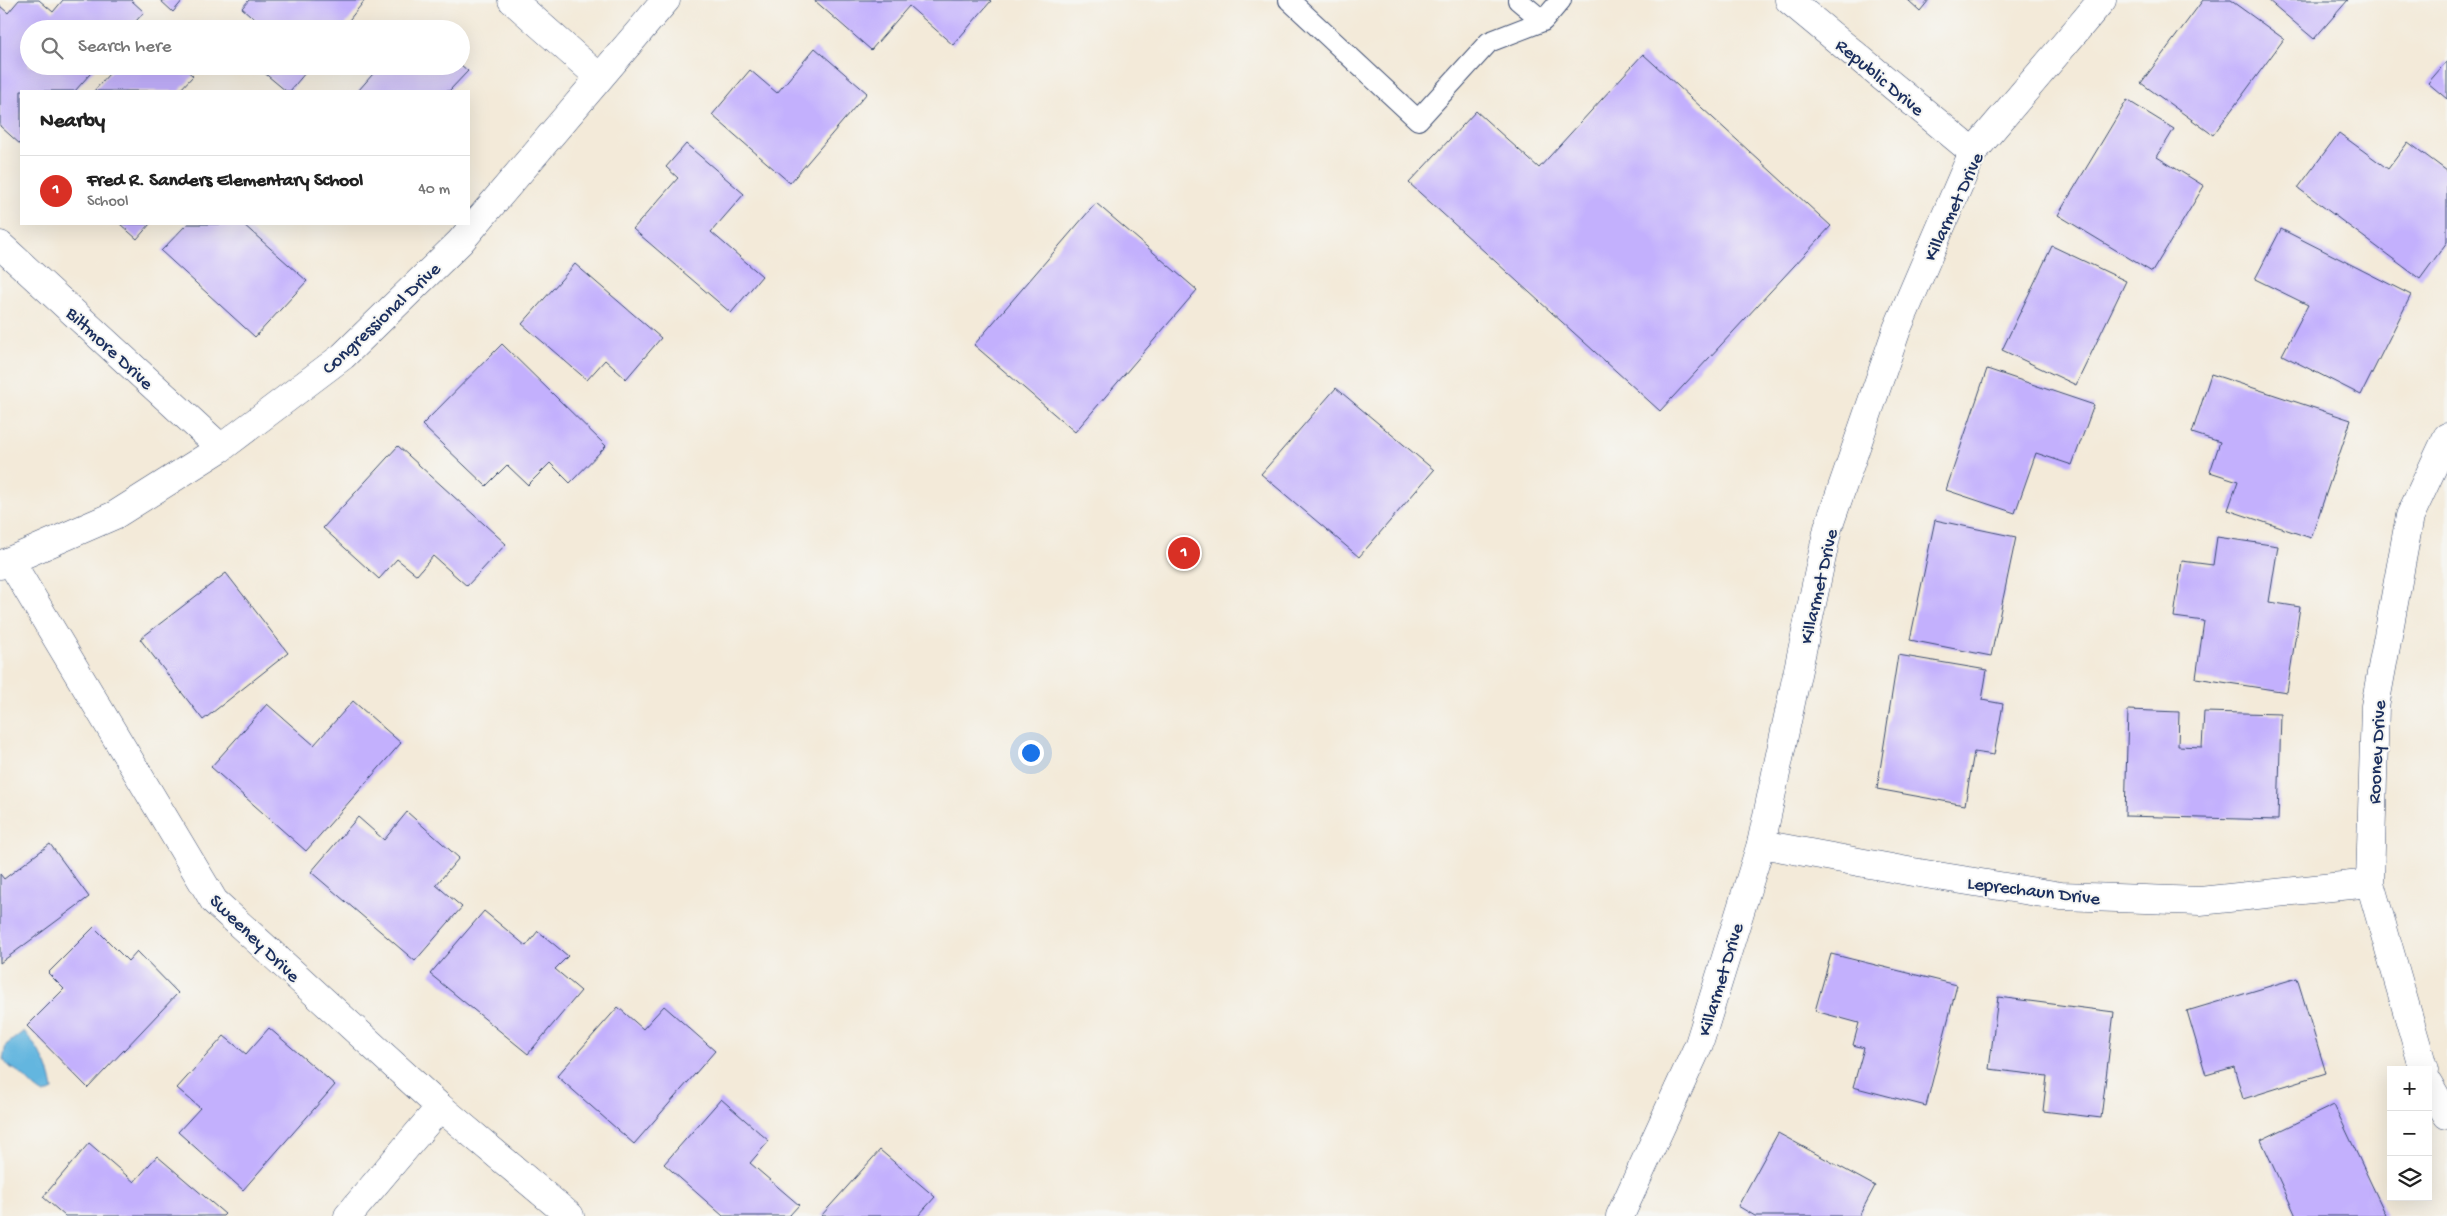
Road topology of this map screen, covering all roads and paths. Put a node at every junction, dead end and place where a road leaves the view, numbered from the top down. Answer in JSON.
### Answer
{"nodes":[{"id":1,"x":512,"y":0,"type":"edge"},
{"id":2,"x":666,"y":0,"type":"edge"},
{"id":3,"x":1289,"y":0,"type":"edge"},
{"id":4,"x":1518,"y":0,"type":"edge"},
{"id":5,"x":1561,"y":0,"type":"edge"},
{"id":6,"x":1789,"y":0,"type":"edge"},
{"id":7,"x":2102,"y":0,"type":"edge"},
{"id":8,"x":1543,"y":21,"type":"junction"},
{"id":9,"x":599,"y":77,"type":"junction"},
{"id":10,"x":1973,"y":152,"type":"junction"},
{"id":11,"x":0,"y":245,"type":"edge"},
{"id":12,"x":2447,"y":437,"type":"edge"},
{"id":13,"x":221,"y":448,"type":"junction"},
{"id":14,"x":5,"y":564,"type":"edge"},
{"id":15,"x":1761,"y":844,"type":"junction"},
{"id":16,"x":2370,"y":882,"type":"junction"},
{"id":17,"x":2423,"y":1066,"type":"edge"},
{"id":18,"x":2432,"y":1091,"type":"edge"},
{"id":19,"x":440,"y":1107,"type":"junction"},
{"id":20,"x":2447,"y":1115,"type":"edge"},
{"id":21,"x":348,"y":1216,"type":"edge"},
{"id":22,"x":570,"y":1216,"type":"edge"},
{"id":23,"x":1620,"y":1216,"type":"edge"}],
"edges":[{"from":1,"to":9,"type":"street"},
{"from":2,"to":9,"type":"street","name":"Congressional Drive"},
{"from":3,"to":8,"type":"lane"},
{"from":4,"to":8,"type":"lane"},
{"from":5,"to":8,"type":"lane"},
{"from":6,"to":10,"type":"street","name":"Republic Drive"},
{"from":7,"to":10,"type":"street","name":"Killarmet Drive"},
{"from":9,"to":13,"type":"street","name":"Congressional Drive"},
{"from":10,"to":15,"type":"street","name":"Killarmet Drive"},
{"from":11,"to":13,"type":"street","name":"Biltmore Drive"},
{"from":12,"to":16,"type":"street","name":"Rooney Drive"},
{"from":13,"to":14,"type":"street","name":"Congressional Drive"},
{"from":14,"to":19,"type":"street","name":"Sweeney Drive"},
{"from":15,"to":16,"type":"street","name":"Leprechaun Drive"},
{"from":15,"to":23,"type":"street","name":"Killarmet Drive"},
{"from":16,"to":17,"type":"street","name":"Rooney Drive"},
{"from":18,"to":20,"type":"street"},
{"from":19,"to":21,"type":"street"},
{"from":19,"to":22,"type":"street","name":"Sweeney Drive"}]}
